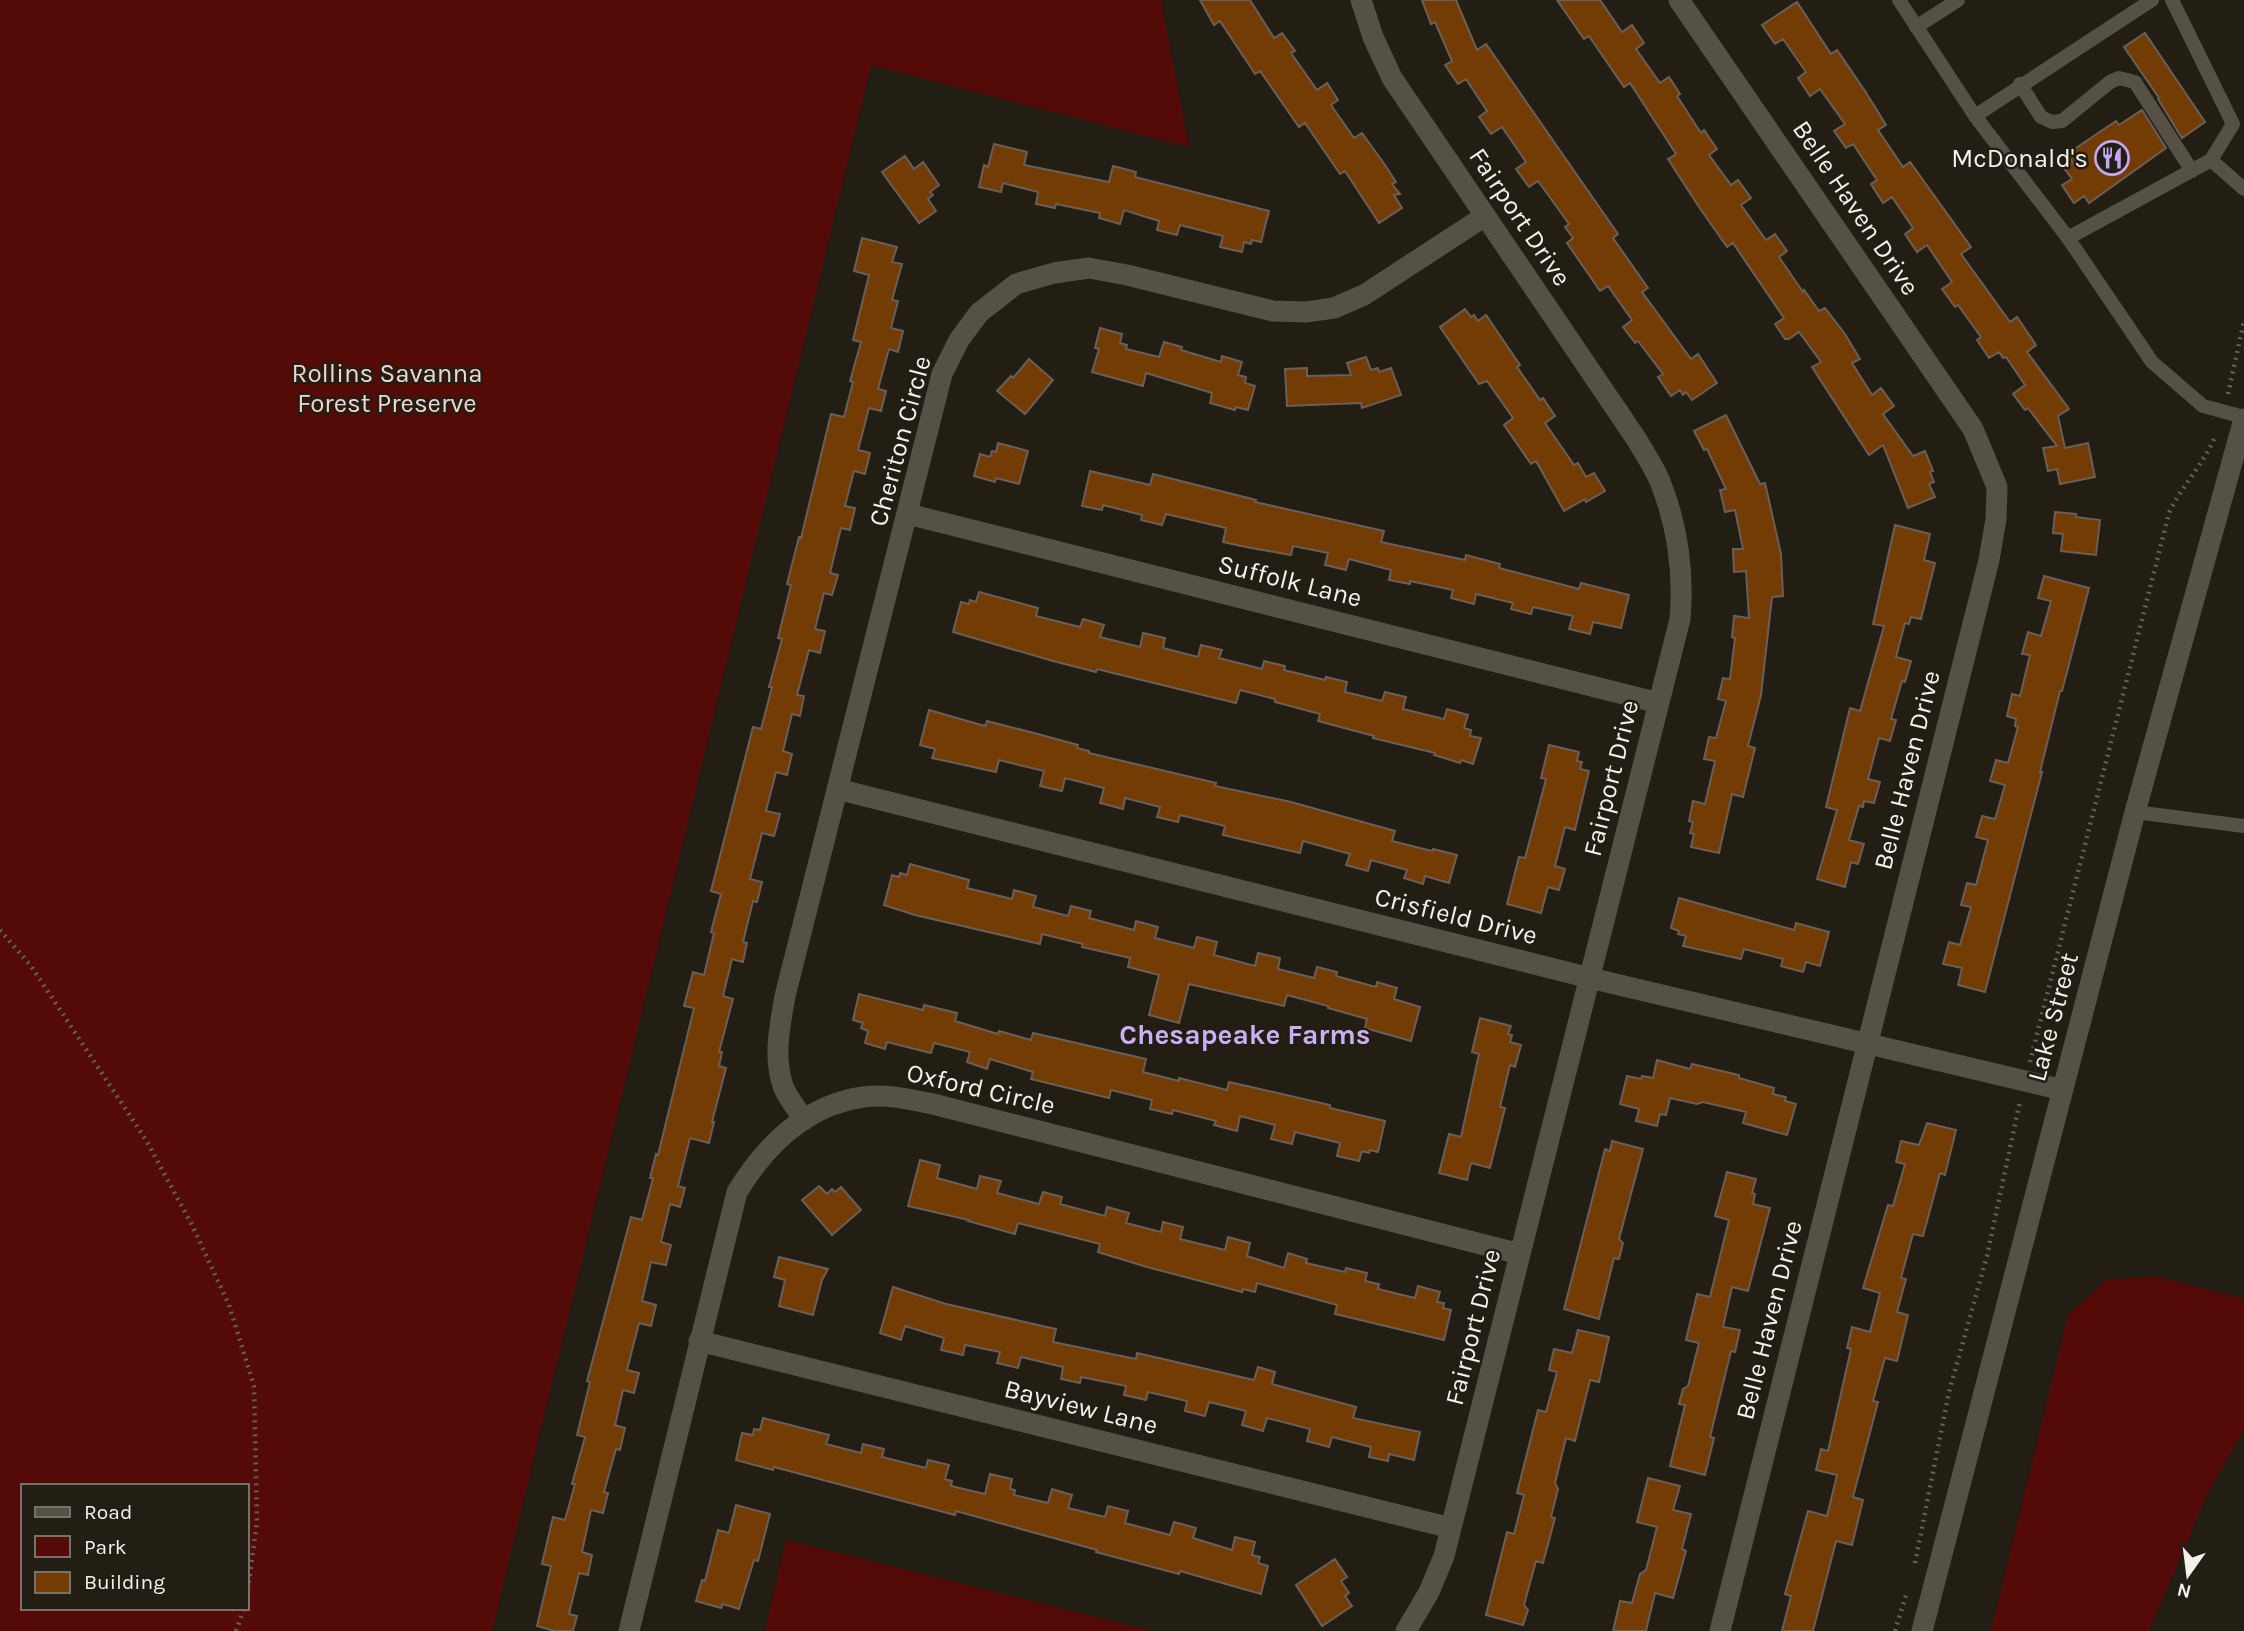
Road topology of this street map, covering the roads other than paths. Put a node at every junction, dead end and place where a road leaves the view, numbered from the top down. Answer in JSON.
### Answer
{"nodes":[{"id":1,"x":1361,"y":0,"type":"edge"},
{"id":2,"x":1679,"y":0,"type":"edge"},
{"id":3,"x":1899,"y":0,"type":"edge"},
{"id":4,"x":1958,"y":0,"type":"edge"},
{"id":5,"x":2152,"y":0,"type":"edge"},
{"id":6,"x":2172,"y":0,"type":"edge"},
{"id":7,"x":1916,"y":27,"type":"junction"},
{"id":8,"x":2020,"y":84,"type":"junction"},
{"id":9,"x":1975,"y":116,"type":"junction"},
{"id":10,"x":2211,"y":160,"type":"junction"},
{"id":11,"x":2192,"y":172,"type":"junction"},
{"id":12,"x":2244,"y":189,"type":"edge"},
{"id":13,"x":1485,"y":216,"type":"junction"},
{"id":14,"x":2068,"y":238,"type":"junction"},
{"id":15,"x":2244,"y":418,"type":"edge"},
{"id":16,"x":908,"y":514,"type":"junction"},
{"id":17,"x":1659,"y":703,"type":"junction"},
{"id":18,"x":838,"y":789,"type":"junction"},
{"id":19,"x":2135,"y":812,"type":"junction"},
{"id":20,"x":2244,"y":826,"type":"edge"},
{"id":21,"x":1590,"y":978,"type":"junction"},
{"id":22,"x":1867,"y":1044,"type":"junction"},
{"id":23,"x":2063,"y":1090,"type":"junction"},
{"id":24,"x":804,"y":1119,"type":"junction"},
{"id":25,"x":1520,"y":1254,"type":"junction"},
{"id":26,"x":699,"y":1341,"type":"junction"},
{"id":27,"x":1451,"y":1528,"type":"junction"},
{"id":28,"x":629,"y":1631,"type":"edge"},
{"id":29,"x":1406,"y":1631,"type":"edge"},
{"id":30,"x":1720,"y":1631,"type":"edge"},
{"id":31,"x":1922,"y":1631,"type":"edge"}],
"edges":[{"from":1,"to":13,"type":"street","name":"Fairport Drive"},
{"from":2,"to":22,"type":"street","name":"Belle Haven Drive"},
{"from":3,"to":7,"type":"lane"},
{"from":4,"to":7,"type":"lane"},
{"from":5,"to":8,"type":"lane"},
{"from":6,"to":10,"type":"lane"},
{"from":7,"to":9,"type":"lane"},
{"from":8,"to":9,"type":"lane"},
{"from":8,"to":11,"type":"lane"},
{"from":9,"to":14,"type":"lane"},
{"from":10,"to":11,"type":"lane"},
{"from":10,"to":12,"type":"lane"},
{"from":11,"to":14,"type":"lane"},
{"from":13,"to":16,"type":"street","name":"Cheriton Circle"},
{"from":13,"to":17,"type":"street","name":"Fairport Drive"},
{"from":14,"to":15,"type":"lane"},
{"from":15,"to":19,"type":"street","name":"Lake Street"},
{"from":16,"to":17,"type":"street","name":"Suffolk Lane"},
{"from":16,"to":18,"type":"street","name":"Cheriton Circle"},
{"from":17,"to":21,"type":"street","name":"Fairport Drive"},
{"from":18,"to":21,"type":"street","name":"Crisfield Drive"},
{"from":18,"to":24,"type":"street","name":"Cheriton Circle"},
{"from":19,"to":20,"type":"lane"},
{"from":19,"to":23,"type":"street","name":"Lake Street"},
{"from":21,"to":22,"type":"street","name":"Crisfield Drive"},
{"from":21,"to":25,"type":"street","name":"Fairport Drive"},
{"from":22,"to":23,"type":"street","name":"Crisfield Drive"},
{"from":22,"to":30,"type":"street","name":"Belle Haven Drive"},
{"from":23,"to":31,"type":"street","name":"Lake Street"},
{"from":24,"to":25,"type":"street","name":"Oxford Circle"},
{"from":24,"to":26,"type":"street","name":"Oxford Circle"},
{"from":25,"to":27,"type":"street","name":"Fairport Drive"},
{"from":26,"to":27,"type":"street","name":"Bayview Lane"},
{"from":26,"to":28,"type":"street","name":"Oxford Circle"},
{"from":27,"to":29,"type":"street","name":"Fairport Drive"}]}
